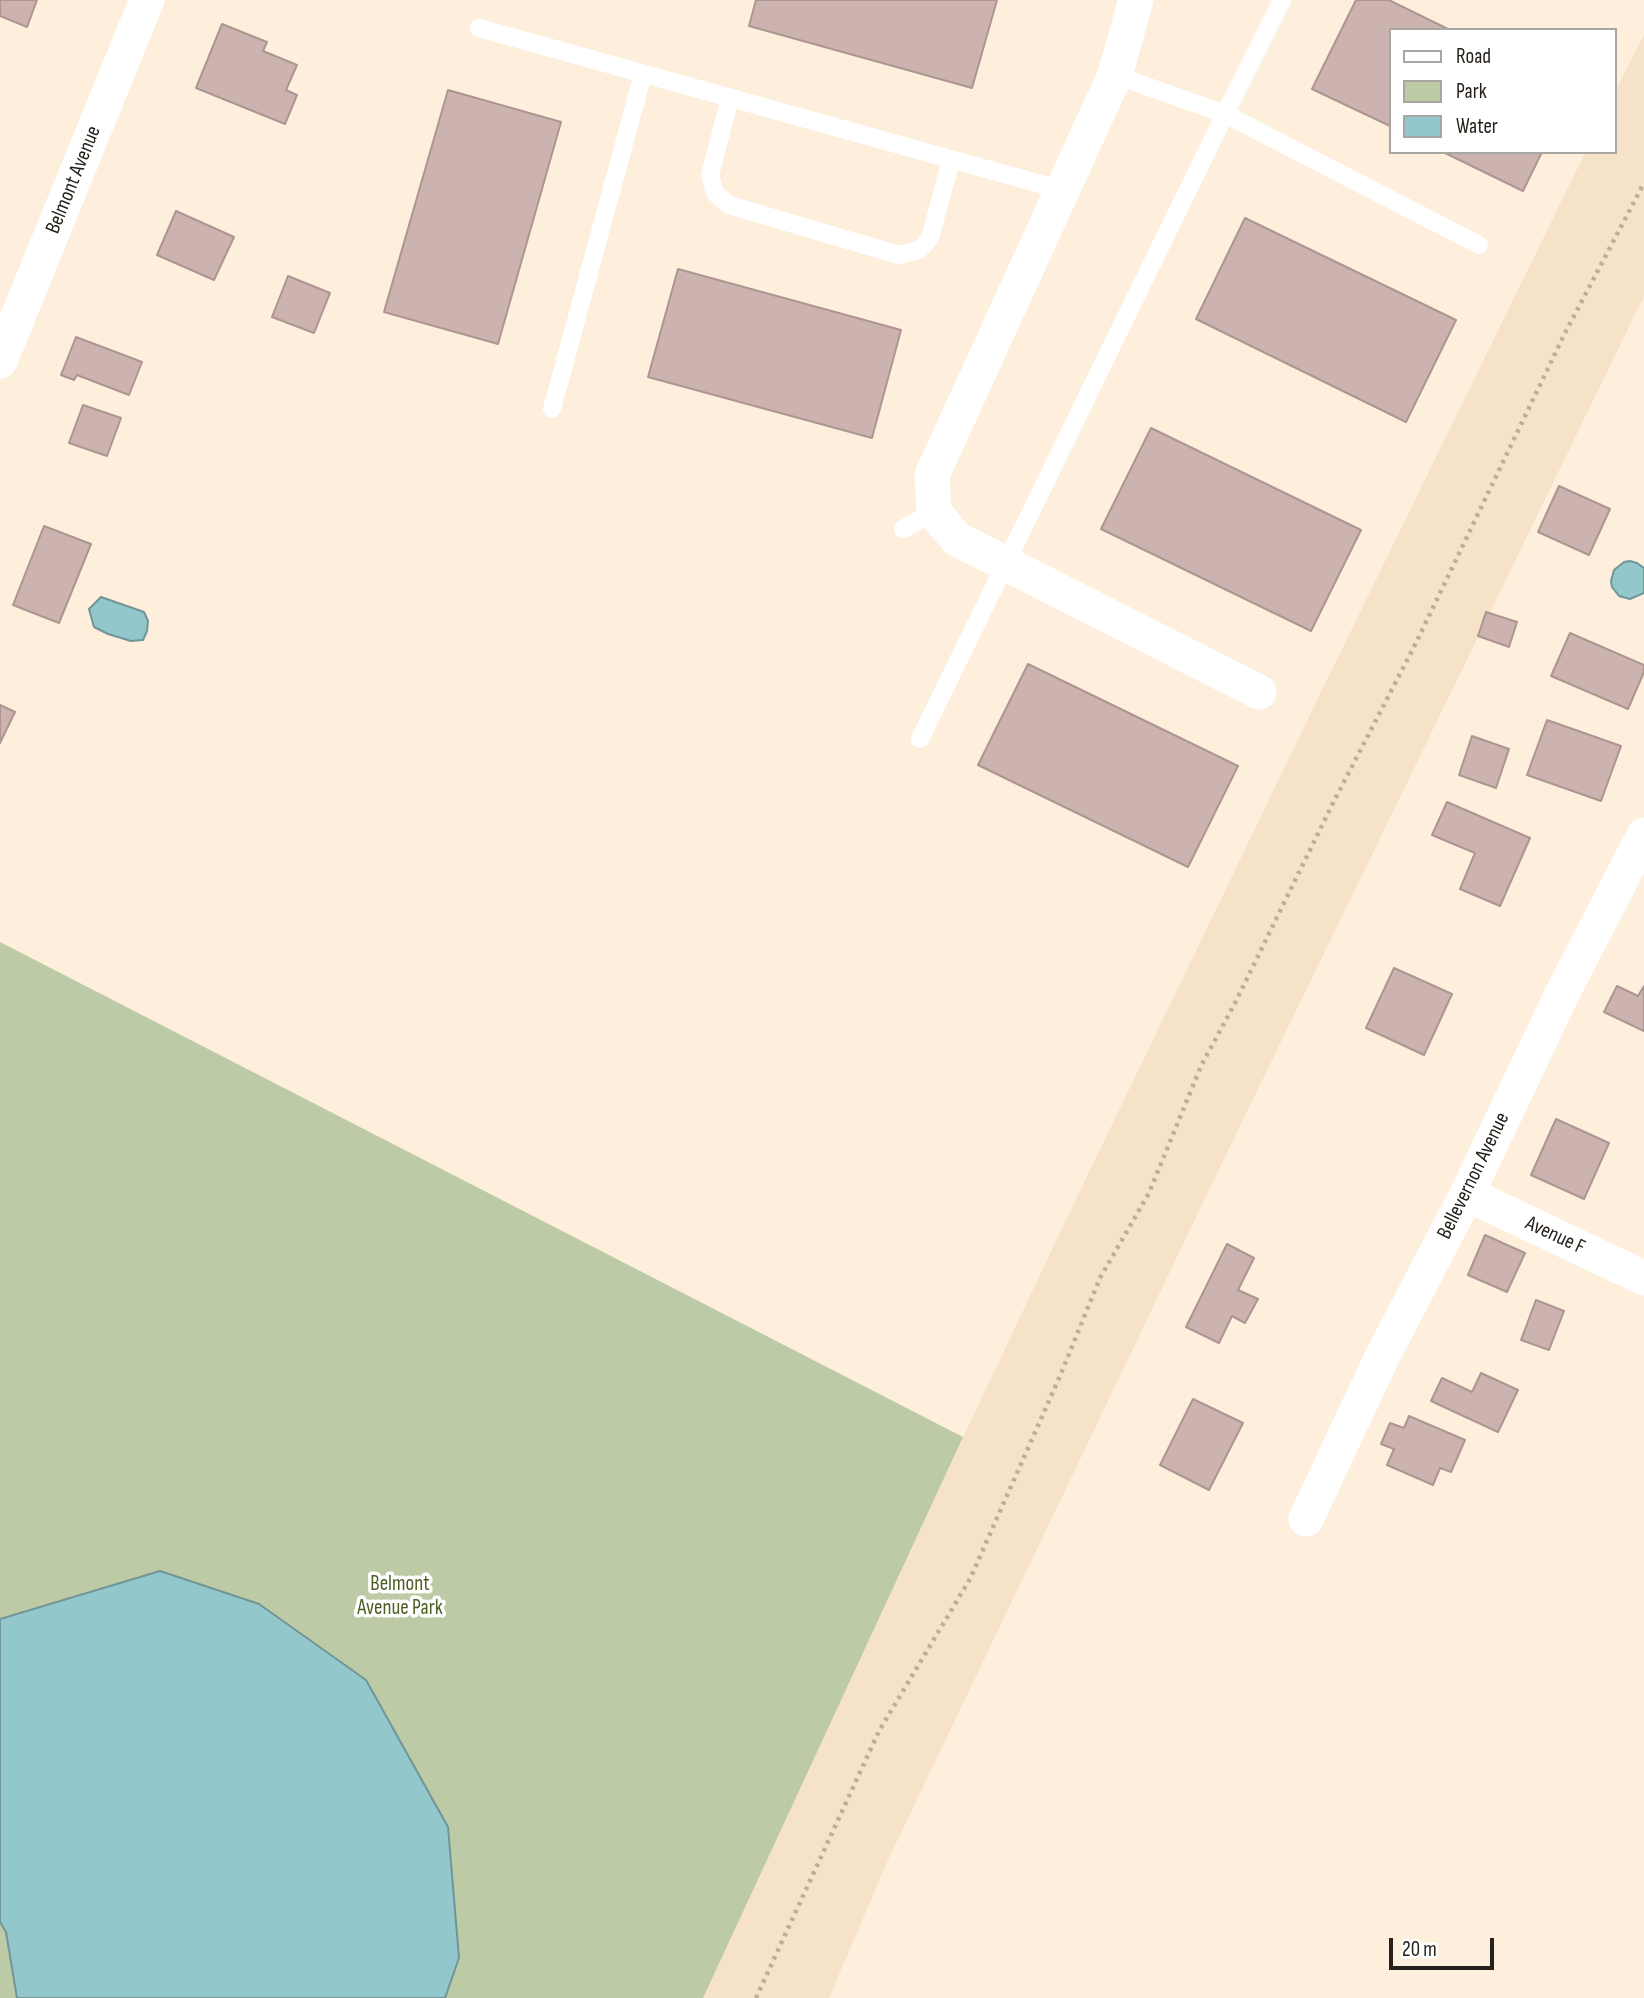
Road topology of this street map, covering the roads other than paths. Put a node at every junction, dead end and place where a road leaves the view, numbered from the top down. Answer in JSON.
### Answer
{"nodes":[{"id":1,"x":148,"y":0,"type":"edge"},
{"id":2,"x":1136,"y":0,"type":"edge"},
{"id":3,"x":1282,"y":0,"type":"edge"},
{"id":4,"x":479,"y":28,"type":"dead end"},
{"id":5,"x":643,"y":74,"type":"junction"},
{"id":6,"x":1115,"y":75,"type":"junction"},
{"id":7,"x":730,"y":98,"type":"junction"},
{"id":8,"x":1225,"y":114,"type":"junction"},
{"id":9,"x":951,"y":160,"type":"junction"},
{"id":10,"x":1062,"y":190,"type":"junction"},
{"id":11,"x":1479,"y":245,"type":"dead end"},
{"id":12,"x":0,"y":361,"type":"edge"},
{"id":13,"x":552,"y":409,"type":"dead end"},
{"id":14,"x":934,"y":512,"type":"junction"},
{"id":15,"x":903,"y":529,"type":"dead end"},
{"id":16,"x":1006,"y":565,"type":"junction"},
{"id":17,"x":1259,"y":692,"type":"dead end"},
{"id":18,"x":920,"y":739,"type":"dead end"},
{"id":19,"x":1644,"y":835,"type":"edge"},
{"id":20,"x":1466,"y":1194,"type":"junction"},
{"id":21,"x":1644,"y":1278,"type":"edge"},
{"id":22,"x":1306,"y":1519,"type":"dead end"}],
"edges":[{"from":1,"to":12,"type":"street","name":"Belmont Avenue"},
{"from":2,"to":6,"type":"street"},
{"from":3,"to":8,"type":"lane"},
{"from":4,"to":5,"type":"lane"},
{"from":5,"to":7,"type":"lane"},
{"from":5,"to":13,"type":"lane"},
{"from":6,"to":8,"type":"lane"},
{"from":6,"to":10,"type":"street"},
{"from":7,"to":9,"type":"lane"},
{"from":7,"to":9,"type":"lane"},
{"from":8,"to":11,"type":"lane"},
{"from":8,"to":16,"type":"lane"},
{"from":9,"to":10,"type":"lane"},
{"from":10,"to":14,"type":"street"},
{"from":14,"to":15,"type":"lane"},
{"from":14,"to":16,"type":"street"},
{"from":16,"to":17,"type":"street"},
{"from":16,"to":18,"type":"lane"},
{"from":19,"to":20,"type":"street","name":"Bellevernon Avenue"},
{"from":20,"to":21,"type":"street","name":"Avenue F"},
{"from":20,"to":22,"type":"street","name":"Bellevernon Avenue"}]}
